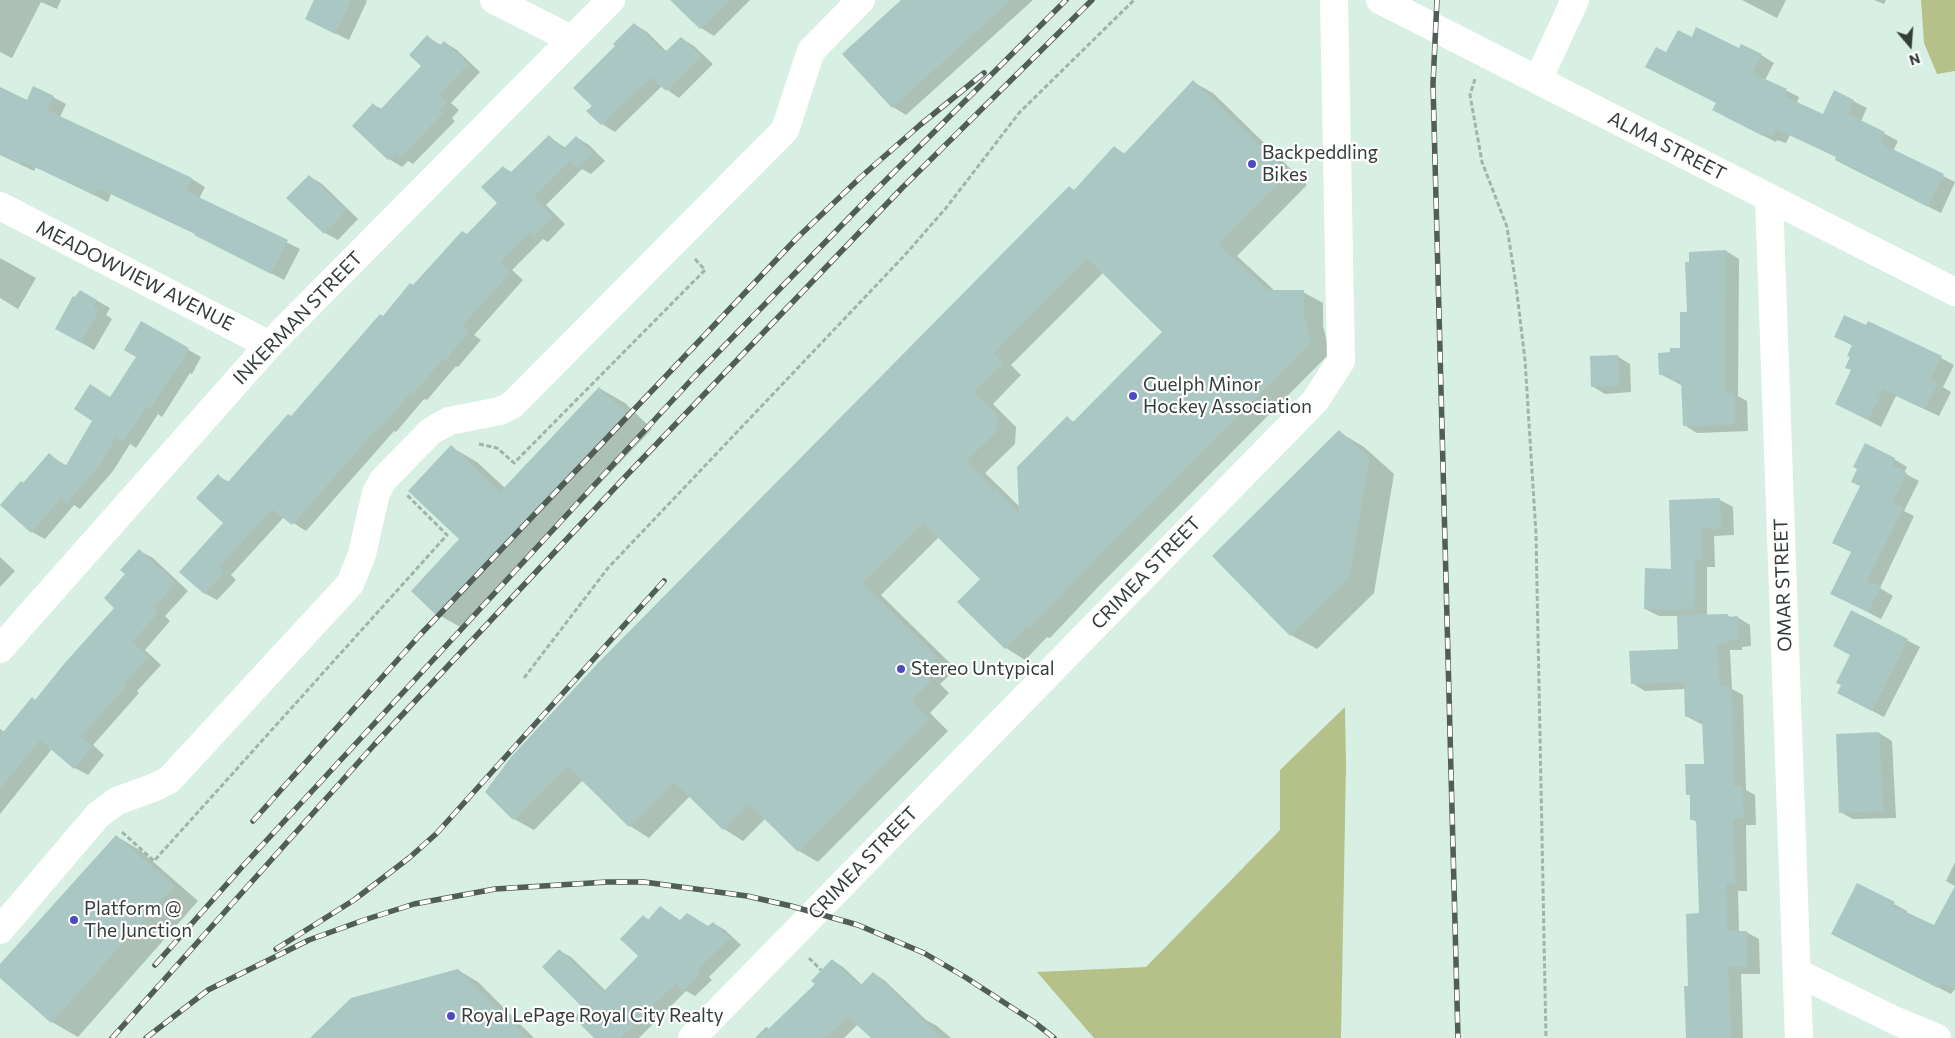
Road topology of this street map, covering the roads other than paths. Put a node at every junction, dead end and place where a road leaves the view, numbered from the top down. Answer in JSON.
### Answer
{"nodes":[{"id":1,"x":494,"y":0,"type":"edge"},
{"id":2,"x":611,"y":0,"type":"edge"},
{"id":3,"x":861,"y":0,"type":"edge"},
{"id":4,"x":1334,"y":0,"type":"edge"},
{"id":5,"x":1380,"y":0,"type":"edge"},
{"id":6,"x":1575,"y":0,"type":"edge"},
{"id":7,"x":571,"y":38,"type":"junction"},
{"id":8,"x":1538,"y":80,"type":"junction"},
{"id":9,"x":1769,"y":198,"type":"junction"},
{"id":10,"x":0,"y":206,"type":"edge"},
{"id":11,"x":1955,"y":292,"type":"edge"},
{"id":12,"x":270,"y":345,"type":"junction"},
{"id":13,"x":0,"y":650,"type":"edge"},
{"id":14,"x":0,"y":930,"type":"edge"},
{"id":15,"x":1798,"y":973,"type":"junction"},
{"id":16,"x":1892,"y":1030,"type":"edge"},
{"id":17,"x":692,"y":1038,"type":"edge"},
{"id":18,"x":1800,"y":1038,"type":"edge"},
{"id":19,"x":1937,"y":1038,"type":"edge"}],
"edges":[{"from":1,"to":7,"type":"street"},
{"from":2,"to":7,"type":"street","name":"INKERMAN STREET"},
{"from":3,"to":14,"type":"street"},
{"from":4,"to":17,"type":"street","name":"CRIMEA STREET"},
{"from":5,"to":8,"type":"street","name":"ALMA STREET"},
{"from":6,"to":8,"type":"street"},
{"from":7,"to":12,"type":"street","name":"INKERMAN STREET"},
{"from":8,"to":9,"type":"street","name":"ALMA STREET"},
{"from":9,"to":11,"type":"street","name":"ALMA STREET"},
{"from":9,"to":15,"type":"street","name":"OMAR STREET"},
{"from":10,"to":12,"type":"street","name":"MEADOWVIEW AVENUE"},
{"from":12,"to":13,"type":"street","name":"INKERMAN STREET"},
{"from":15,"to":16,"type":"street"},
{"from":15,"to":18,"type":"street","name":"OMAR STREET"},
{"from":16,"to":19,"type":"street"}]}
